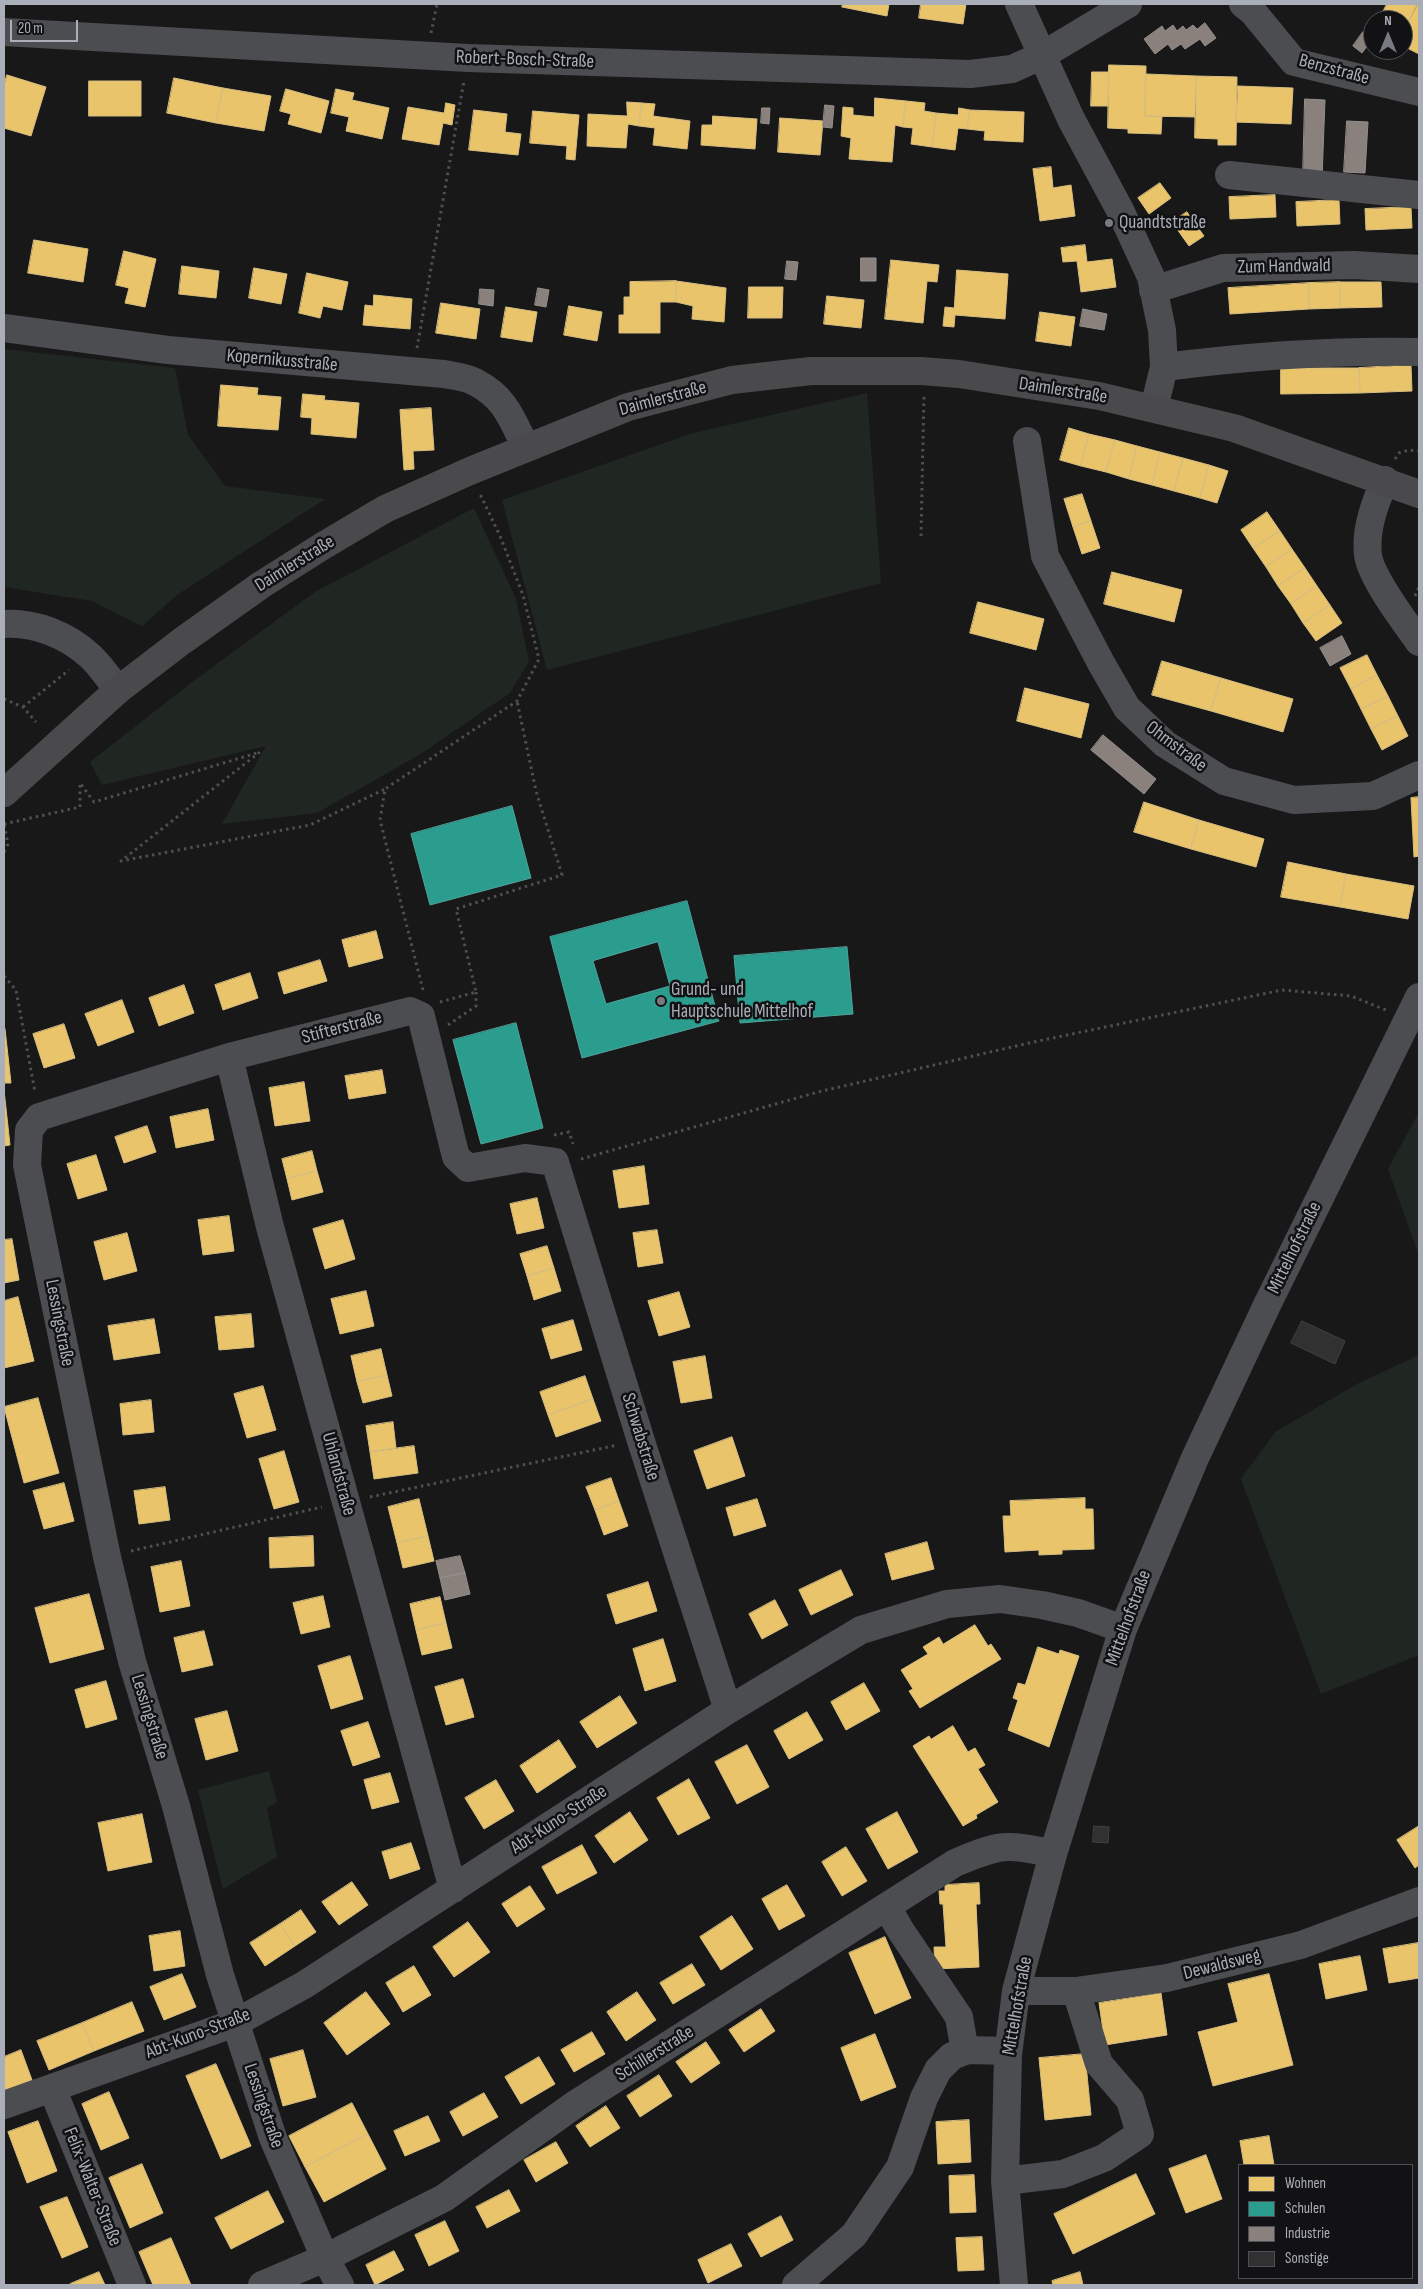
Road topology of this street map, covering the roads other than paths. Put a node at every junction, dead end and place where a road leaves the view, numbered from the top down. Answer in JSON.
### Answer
{"nodes":[{"id":1,"x":1019,"y":4,"type":"edge"},
{"id":2,"x":1128,"y":4,"type":"edge"},
{"id":3,"x":1242,"y":4,"type":"edge"},
{"id":4,"x":4,"y":32,"type":"edge"},
{"id":5,"x":1043,"y":55,"type":"junction"},
{"id":6,"x":1419,"y":92,"type":"edge"},
{"id":7,"x":1229,"y":175,"type":"dead end"},
{"id":8,"x":1419,"y":195,"type":"edge"},
{"id":9,"x":1419,"y":269,"type":"edge"},
{"id":10,"x":1153,"y":290,"type":"junction"},
{"id":11,"x":4,"y":328,"type":"edge"},
{"id":12,"x":1419,"y":352,"type":"edge"},
{"id":13,"x":1164,"y":367,"type":"junction"},
{"id":14,"x":1154,"y":408,"type":"junction"},
{"id":15,"x":1027,"y":441,"type":"dead end"},
{"id":16,"x":526,"y":448,"type":"junction"},
{"id":17,"x":1385,"y":480,"type":"junction"},
{"id":18,"x":1419,"y":494,"type":"edge"},
{"id":19,"x":4,"y":624,"type":"edge"},
{"id":20,"x":1419,"y":642,"type":"edge"},
{"id":21,"x":118,"y":690,"type":"junction"},
{"id":22,"x":1419,"y":775,"type":"edge"},
{"id":23,"x":4,"y":793,"type":"edge"},
{"id":24,"x":1413,"y":1009,"type":"edge"},
{"id":25,"x":230,"y":1058,"type":"junction"},
{"id":26,"x":34,"y":1124,"type":"joint"},
{"id":27,"x":564,"y":1149,"type":"joint"},
{"id":28,"x":1123,"y":1629,"type":"junction"},
{"id":29,"x":728,"y":1710,"type":"junction"},
{"id":30,"x":1053,"y":1854,"type":"junction"},
{"id":31,"x":453,"y":1889,"type":"junction"},
{"id":32,"x":1419,"y":1901,"type":"edge"},
{"id":33,"x":887,"y":1907,"type":"junction"},
{"id":34,"x":1016,"y":1991,"type":"junction"},
{"id":35,"x":1076,"y":1991,"type":"junction"},
{"id":36,"x":235,"y":2023,"type":"junction"},
{"id":37,"x":965,"y":2052,"type":"junction"},
{"id":38,"x":1008,"y":2052,"type":"junction"},
{"id":39,"x":52,"y":2088,"type":"junction"},
{"id":40,"x":4,"y":2106,"type":"edge"},
{"id":41,"x":1005,"y":2181,"type":"junction"},
{"id":42,"x":325,"y":2258,"type":"junction"},
{"id":43,"x":132,"y":2285,"type":"edge"},
{"id":44,"x":262,"y":2285,"type":"edge"},
{"id":45,"x":340,"y":2285,"type":"edge"},
{"id":46,"x":796,"y":2285,"type":"edge"},
{"id":47,"x":1014,"y":2285,"type":"edge"}],
"edges":[{"from":1,"to":5,"type":"street"},
{"from":2,"to":5,"type":"street","name":"Robert-Bosch-Straße"},
{"from":3,"to":6,"type":"street","name":"Benzstraße"},
{"from":4,"to":5,"type":"street","name":"Robert-Bosch-Straße"},
{"from":5,"to":10,"type":"street"},
{"from":7,"to":8,"type":"street"},
{"from":9,"to":10,"type":"street","name":"Zum Handwald"},
{"from":10,"to":13,"type":"street"},
{"from":11,"to":16,"type":"street","name":"Kopernikusstraße"},
{"from":12,"to":13,"type":"street"},
{"from":13,"to":14,"type":"street"},
{"from":14,"to":16,"type":"main road","name":"Daimlerstraße"},
{"from":14,"to":17,"type":"main road","name":"Daimlerstraße"},
{"from":15,"to":22,"type":"street","name":"Ohmstraße"},
{"from":16,"to":21,"type":"main road","name":"Daimlerstraße"},
{"from":17,"to":18,"type":"main road","name":"Daimlerstraße"},
{"from":17,"to":20,"type":"street"},
{"from":19,"to":21,"type":"street"},
{"from":21,"to":23,"type":"main road","name":"Daimlerstraße"},
{"from":24,"to":28,"type":"street","name":"Mittelhofstraße"},
{"from":25,"to":26,"type":"street","name":"Stifterstraße"},
{"from":25,"to":27,"type":"street","name":"Stifterstraße"},
{"from":25,"to":31,"type":"street","name":"Uhlandstraße"},
{"from":26,"to":36,"type":"street","name":"Lessingstraße"},
{"from":27,"to":29,"type":"street","name":"Schwabstraße"},
{"from":28,"to":29,"type":"street","name":"Abt-Kuno-Straße"},
{"from":28,"to":30,"type":"street","name":"Mittelhofstraße"},
{"from":29,"to":31,"type":"street","name":"Abt-Kuno-Straße"},
{"from":30,"to":33,"type":"street","name":"Schillerstraße"},
{"from":30,"to":34,"type":"street","name":"Mittelhofstraße"},
{"from":31,"to":36,"type":"street","name":"Abt-Kuno-Straße"},
{"from":32,"to":35,"type":"street","name":"Dewaldsweg"},
{"from":33,"to":37,"type":"street"},
{"from":33,"to":42,"type":"street","name":"Schillerstraße"},
{"from":34,"to":35,"type":"street","name":"Dewaldsweg"},
{"from":34,"to":38,"type":"street","name":"Mittelhofstraße"},
{"from":35,"to":41,"type":"street"},
{"from":36,"to":39,"type":"street","name":"Abt-Kuno-Straße"},
{"from":36,"to":42,"type":"street","name":"Lessingstraße"},
{"from":37,"to":38,"type":"street"},
{"from":37,"to":46,"type":"street"},
{"from":38,"to":41,"type":"street","name":"Mittelhofstraße"},
{"from":39,"to":40,"type":"street","name":"Abt-Kuno-Straße"},
{"from":39,"to":43,"type":"street","name":"Felix-Walter-Straße"},
{"from":41,"to":47,"type":"street","name":"Mittelhofstraße"},
{"from":42,"to":44,"type":"street","name":"Schillerstraße"},
{"from":42,"to":45,"type":"street","name":"Lessingstraße"}]}
